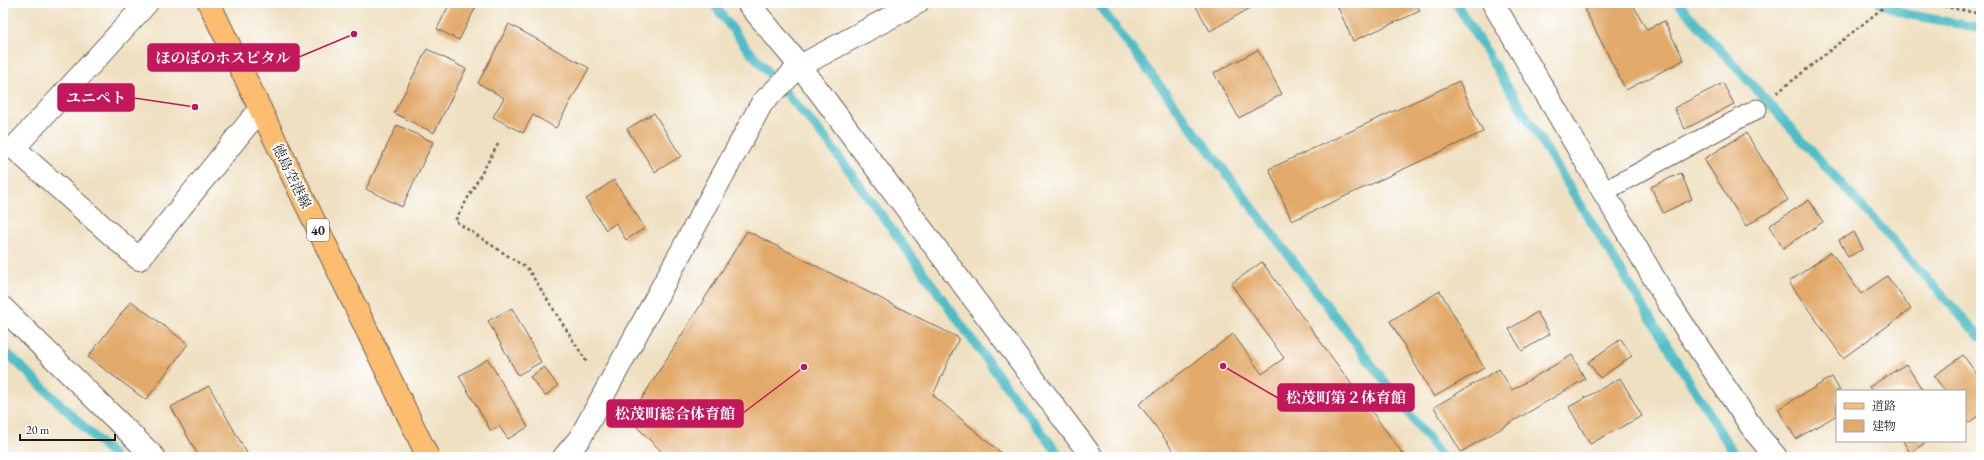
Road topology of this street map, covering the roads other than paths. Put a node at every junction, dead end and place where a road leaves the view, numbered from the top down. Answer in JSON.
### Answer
{"nodes":[{"id":1,"x":147,"y":3,"type":"edge"},
{"id":2,"x":209,"y":3,"type":"edge"},
{"id":3,"x":748,"y":3,"type":"edge"},
{"id":4,"x":917,"y":3,"type":"edge"},
{"id":5,"x":1493,"y":3,"type":"edge"},
{"id":6,"x":800,"y":66,"type":"junction"},
{"id":7,"x":260,"y":109,"type":"junction"},
{"id":8,"x":1757,"y":109,"type":"road end"},
{"id":9,"x":1603,"y":192,"type":"junction"},
{"id":10,"x":3,"y":308,"type":"edge"},
{"id":11,"x":154,"y":457,"type":"edge"},
{"id":12,"x":428,"y":457,"type":"edge"},
{"id":13,"x":564,"y":457,"type":"edge"},
{"id":14,"x":1092,"y":457,"type":"edge"},
{"id":15,"x":1776,"y":457,"type":"edge"}],
"edges":[{"from":1,"to":7,"type":"street"},
{"from":2,"to":7,"type":"main road","name":"徳島空港線","number":"40"},
{"from":3,"to":6,"type":"street"},
{"from":4,"to":6,"type":"street"},
{"from":5,"to":9,"type":"street"},
{"from":6,"to":13,"type":"street"},
{"from":6,"to":14,"type":"street"},
{"from":7,"to":12,"type":"main road","name":"徳島空港線","number":"40"},
{"from":8,"to":9,"type":"lane"},
{"from":9,"to":15,"type":"street"},
{"from":10,"to":11,"type":"street"}]}
